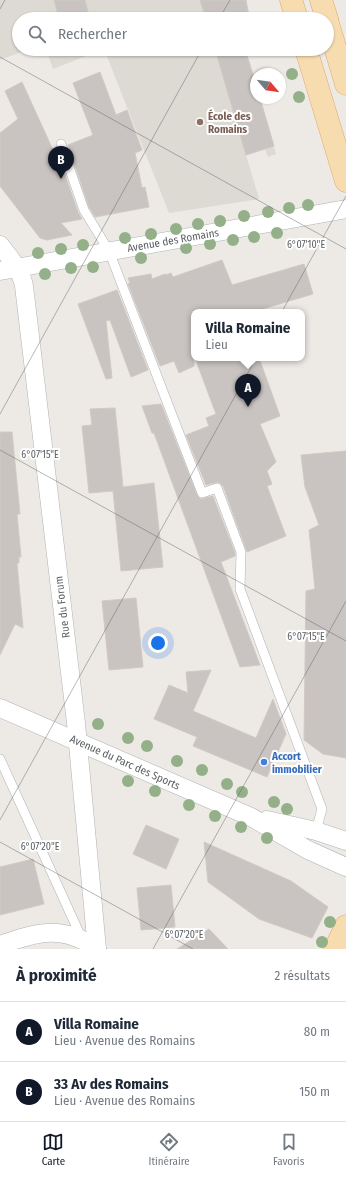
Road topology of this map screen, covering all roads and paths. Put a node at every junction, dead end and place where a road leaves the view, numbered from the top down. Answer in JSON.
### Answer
{"nodes":[{"id":1,"x":291,"y":0,"type":"edge"},
{"id":2,"x":321,"y":0,"type":"edge"},
{"id":3,"x":295,"y":12,"type":"edge"},
{"id":4,"x":325,"y":12,"type":"edge"},
{"id":5,"x":334,"y":43,"type":"edge"},
{"id":6,"x":308,"y":56,"type":"edge"},
{"id":7,"x":346,"y":84,"type":"edge"},
{"id":8,"x":61,"y":144,"type":"dead end"},
{"id":9,"x":346,"y":181,"type":"edge"},
{"id":10,"x":346,"y":209,"type":"edge"},
{"id":11,"x":0,"y":245,"type":"edge"},
{"id":12,"x":109,"y":251,"type":"junction"},
{"id":13,"x":8,"y":269,"type":"edge"},
{"id":14,"x":0,"y":708,"type":"edge"},
{"id":15,"x":77,"y":741,"type":"junction"},
{"id":16,"x":0,"y":759,"type":"edge"},
{"id":17,"x":251,"y":817,"type":"junction"},
{"id":18,"x":316,"y":831,"type":"junction"},
{"id":19,"x":346,"y":841,"type":"edge"},
{"id":20,"x":346,"y":867,"type":"edge"},
{"id":21,"x":346,"y":926,"type":"edge"},
{"id":22,"x":82,"y":939,"type":"junction"},
{"id":23,"x":0,"y":945,"type":"edge"},
{"id":24,"x":346,"y":945,"type":"edge"},
{"id":25,"x":97,"y":949,"type":"edge"},
{"id":26,"x":335,"y":949,"type":"edge"},
{"id":27,"x":345,"y":949,"type":"edge"}],
"edges":[{"from":1,"to":3,"type":"main road"},
{"from":2,"to":4,"type":"main road"},
{"from":5,"to":7,"type":"main road"},
{"from":6,"to":9,"type":"main road"},
{"from":8,"to":12,"type":"lane"},
{"from":10,"to":12,"type":"street","name":"Avenue des Romains"},
{"from":11,"to":13,"type":"street","name":"Rue du Forum"},
{"from":12,"to":13,"type":"street","name":"Avenue des Romains"},
{"from":12,"to":18,"type":"lane"},
{"from":13,"to":15,"type":"street","name":"Rue du Forum"},
{"from":14,"to":15,"type":"street","name":"Avenue du Parc des Sports"},
{"from":15,"to":17,"type":"street","name":"Avenue du Parc des Sports"},
{"from":15,"to":25,"type":"street","name":"Rue du Forum"},
{"from":16,"to":22,"type":"lane"},
{"from":17,"to":18,"type":"street","name":"Avenue du Parc des Sports"},
{"from":17,"to":20,"type":"street","name":"Avenue du Parc des Sports"},
{"from":18,"to":19,"type":"street","name":"Avenue du Parc des Sports"},
{"from":21,"to":26,"type":"main road"},
{"from":22,"to":23,"type":"street"},
{"from":22,"to":25,"type":"street"},
{"from":24,"to":27,"type":"main road"}]}
